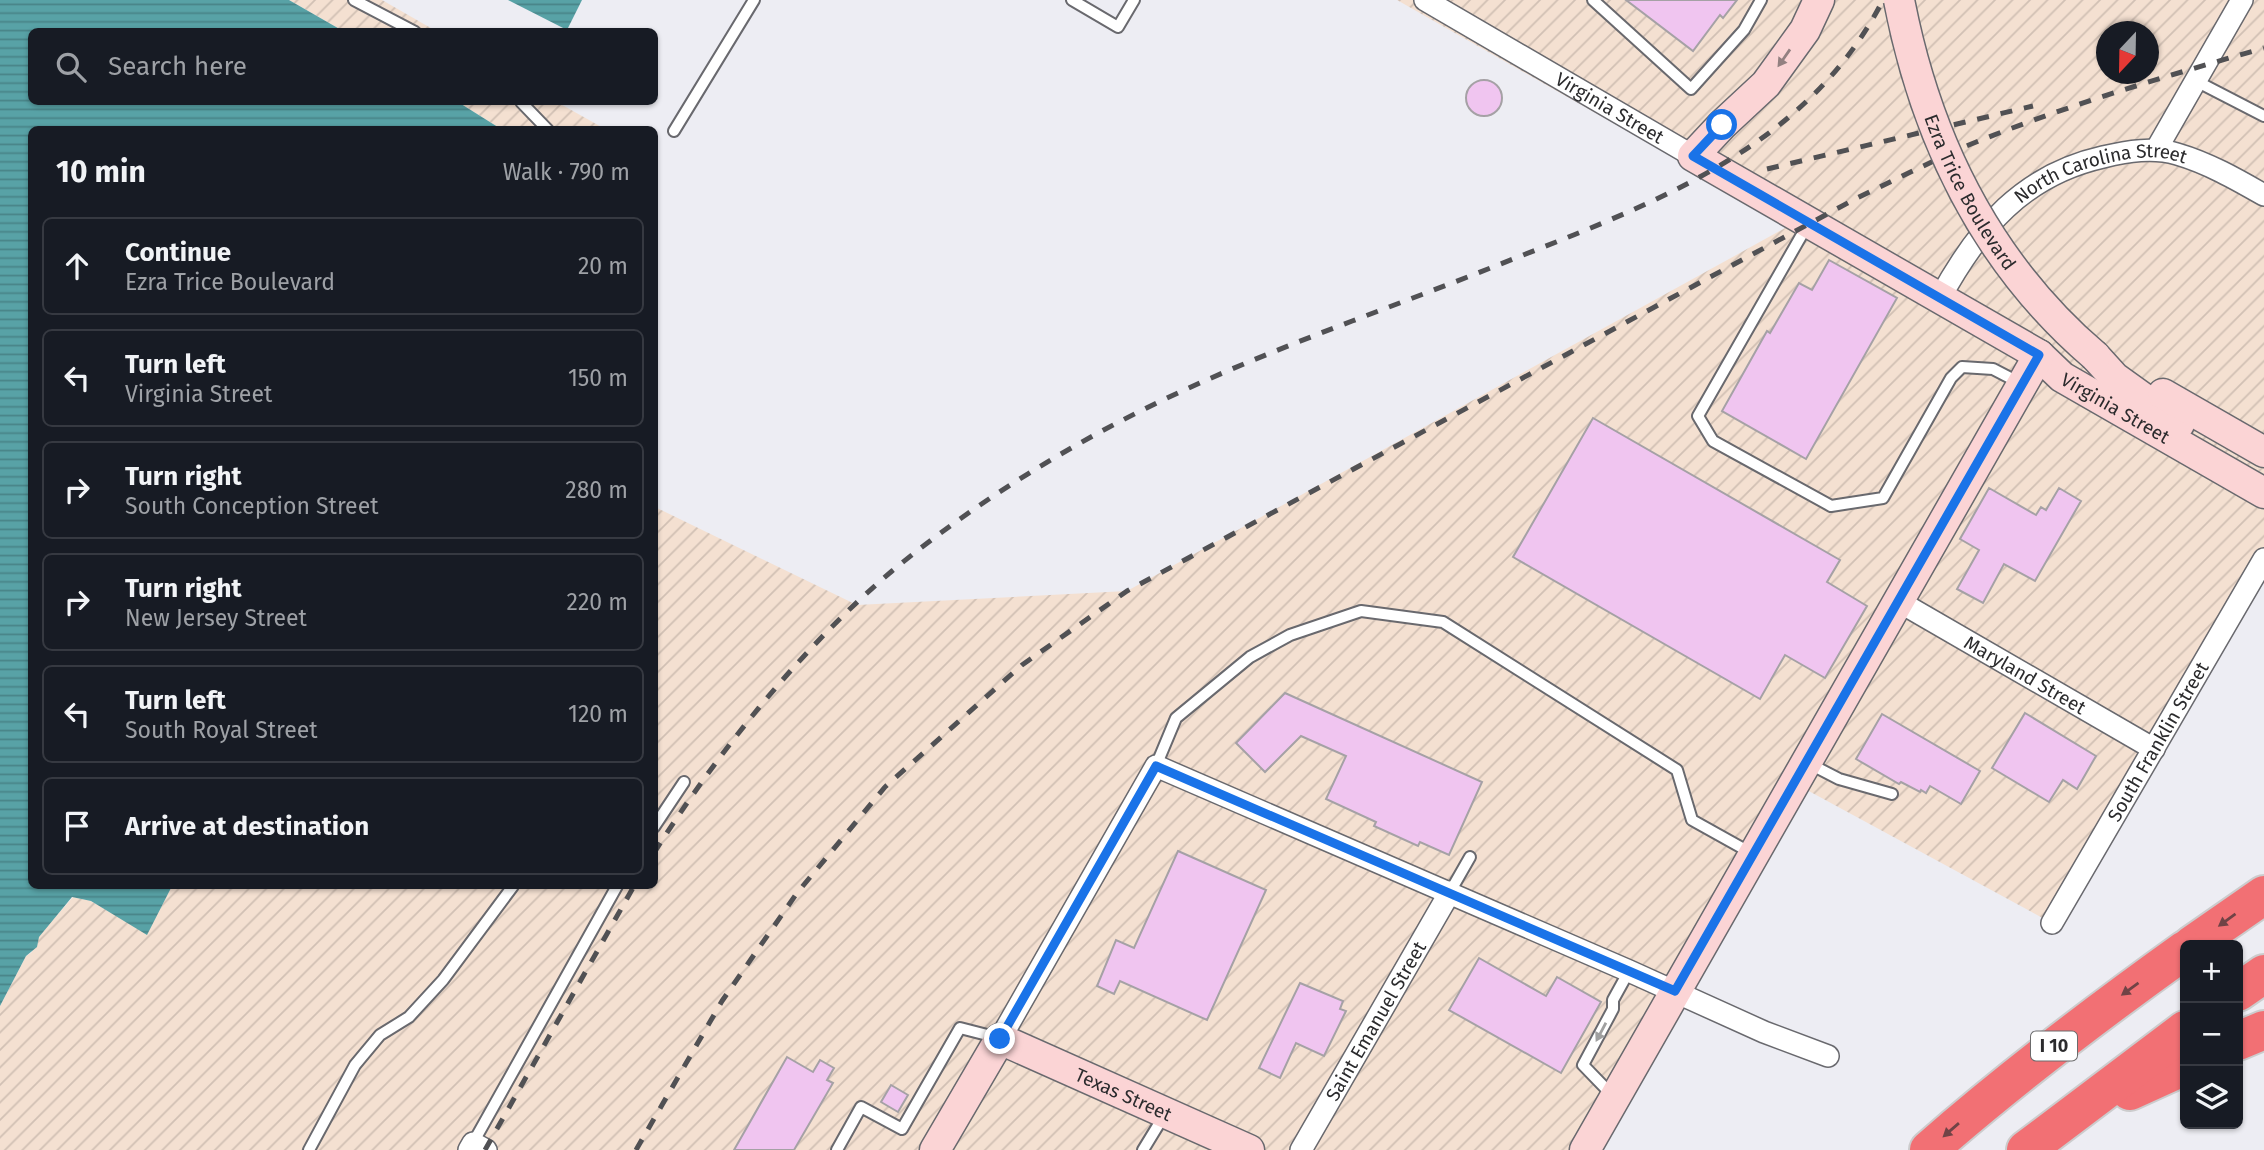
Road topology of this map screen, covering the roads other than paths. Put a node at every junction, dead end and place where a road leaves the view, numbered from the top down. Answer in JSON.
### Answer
{"nodes":[{"id":1,"x":354,"y":0,"type":"edge"},
{"id":2,"x":754,"y":0,"type":"edge"},
{"id":3,"x":1072,"y":0,"type":"edge"},
{"id":4,"x":1134,"y":0,"type":"edge"},
{"id":5,"x":1425,"y":0,"type":"edge"},
{"id":6,"x":1593,"y":0,"type":"edge"},
{"id":7,"x":1761,"y":0,"type":"edge"},
{"id":8,"x":1819,"y":0,"type":"edge"},
{"id":9,"x":1899,"y":0,"type":"edge"},
{"id":10,"x":2242,"y":0,"type":"edge"},
{"id":11,"x":407,"y":28,"type":"edge"},
{"id":12,"x":2196,"y":81,"type":"junction"},
{"id":13,"x":524,"y":105,"type":"edge"},
{"id":14,"x":2264,"y":116,"type":"edge"},
{"id":15,"x":544,"y":126,"type":"edge"},
{"id":16,"x":674,"y":131,"type":"dead end"},
{"id":17,"x":2156,"y":150,"type":"junction"},
{"id":18,"x":1693,"y":156,"type":"junction"},
{"id":19,"x":2264,"y":195,"type":"edge"},
{"id":20,"x":1809,"y":223,"type":"junction"},
{"id":21,"x":1941,"y":298,"type":"junction"},
{"id":22,"x":2039,"y":355,"type":"junction"},
{"id":23,"x":2095,"y":356,"type":"junction"},
{"id":24,"x":2022,"y":385,"type":"junction"},
{"id":25,"x":2183,"y":427,"type":"junction"},
{"id":26,"x":2264,"y":452,"type":"edge"},
{"id":27,"x":2264,"y":464,"type":"edge"},
{"id":28,"x":2264,"y":475,"type":"edge"},
{"id":29,"x":2264,"y":493,"type":"edge"},
{"id":30,"x":2264,"y":559,"type":"edge"},
{"id":31,"x":1898,"y":601,"type":"junction"},
{"id":32,"x":2154,"y":748,"type":"junction"},
{"id":33,"x":1806,"y":762,"type":"junction"},
{"id":34,"x":1156,"y":766,"type":"junction"},
{"id":35,"x":684,"y":782,"type":"dead end"},
{"id":36,"x":1892,"y":794,"type":"dead end"},
{"id":37,"x":658,"y":821,"type":"edge"},
{"id":38,"x":1752,"y":855,"type":"junction"},
{"id":39,"x":1470,"y":857,"type":"dead end"},
{"id":40,"x":511,"y":889,"type":"edge"},
{"id":41,"x":615,"y":889,"type":"edge"},
{"id":42,"x":1450,"y":892,"type":"junction"},
{"id":43,"x":2264,"y":895,"type":"edge"},
{"id":44,"x":2052,"y":923,"type":"dead end"},
{"id":45,"x":2199,"y":940,"type":"edge"},
{"id":46,"x":2180,"y":954,"type":"edge"},
{"id":47,"x":1629,"y":971,"type":"junction"},
{"id":48,"x":2264,"y":974,"type":"edge"},
{"id":49,"x":2243,"y":989,"type":"edge"},
{"id":50,"x":1675,"y":991,"type":"junction"},
{"id":51,"x":2264,"y":1030,"type":"edge"},
{"id":52,"x":2180,"y":1034,"type":"edge"},
{"id":53,"x":1000,"y":1039,"type":"junction"},
{"id":54,"x":2243,"y":1039,"type":"edge"},
{"id":55,"x":1828,"y":1056,"type":"dead end"},
{"id":56,"x":2180,"y":1068,"type":"edge"},
{"id":57,"x":1615,"y":1097,"type":"junction"},
{"id":58,"x":1166,"y":1113,"type":"junction"},
{"id":59,"x":2068,"y":1119,"type":"junction"},
{"id":60,"x":476,"y":1147,"type":"edge"},
{"id":61,"x":309,"y":1150,"type":"edge"},
{"id":62,"x":837,"y":1150,"type":"edge"},
{"id":63,"x":935,"y":1150,"type":"edge"},
{"id":64,"x":1143,"y":1150,"type":"edge"},
{"id":65,"x":1250,"y":1150,"type":"edge"},
{"id":66,"x":1301,"y":1150,"type":"edge"},
{"id":67,"x":1585,"y":1150,"type":"edge"},
{"id":68,"x":1928,"y":1150,"type":"edge"},
{"id":69,"x":2026,"y":1150,"type":"edge"}],
"edges":[{"from":1,"to":11,"type":"lane"},
{"from":2,"to":16,"type":"lane"},
{"from":3,"to":4,"type":"lane"},
{"from":5,"to":18,"type":"street","name":"Virginia Street"},
{"from":6,"to":7,"type":"lane"},
{"from":8,"to":18,"type":"street","one_way":true},
{"from":9,"to":23,"type":"street","name":"Ezra Trice Boulevard","bridge":true},
{"from":10,"to":12,"type":"street"},
{"from":12,"to":14,"type":"lane"},
{"from":12,"to":17,"type":"street"},
{"from":13,"to":15,"type":"lane"},
{"from":17,"to":19,"type":"street","name":"North Carolina Street"},
{"from":17,"to":21,"type":"street","name":"North Carolina Street"},
{"from":18,"to":20,"type":"street","name":"Virginia Street"},
{"from":20,"to":21,"type":"street","name":"Virginia Street"},
{"from":20,"to":24,"type":"lane"},
{"from":21,"to":22,"type":"street","name":"Virginia Street"},
{"from":22,"to":24,"type":"street"},
{"from":22,"to":29,"type":"street","name":"Virginia Street"},
{"from":23,"to":25,"type":"street","name":"Ezra Trice Boulevard"},
{"from":23,"to":26,"type":"street","name":"Ezra Trice Boulevard"},
{"from":24,"to":31,"type":"street"},
{"from":25,"to":27,"type":"street"},
{"from":25,"to":28,"type":"street","name":"Ezra Trice Boulevard"},
{"from":30,"to":32,"type":"street","name":"South Franklin Street"},
{"from":31,"to":32,"type":"street","name":"Maryland Street"},
{"from":31,"to":33,"type":"street"},
{"from":32,"to":44,"type":"street","name":"South Franklin Street"},
{"from":33,"to":36,"type":"lane"},
{"from":33,"to":38,"type":"street"},
{"from":34,"to":38,"type":"lane"},
{"from":34,"to":42,"type":"street"},
{"from":34,"to":53,"type":"street"},
{"from":35,"to":37,"type":"lane"},
{"from":38,"to":50,"type":"street"},
{"from":39,"to":42,"type":"lane"},
{"from":40,"to":61,"type":"lane"},
{"from":41,"to":60,"type":"lane"},
{"from":42,"to":47,"type":"street"},
{"from":42,"to":66,"type":"street","name":"Saint Emanuel Street"},
{"from":43,"to":45,"type":"highway","one_way":true},
{"from":46,"to":68,"type":"highway","number":"I 10","one_way":true},
{"from":47,"to":50,"type":"street"},
{"from":47,"to":57,"type":"lane","one_way":true},
{"from":48,"to":49,"type":"highway"},
{"from":50,"to":55,"type":"street"},
{"from":50,"to":57,"type":"street"},
{"from":51,"to":54,"type":"highway"},
{"from":52,"to":59,"type":"highway"},
{"from":53,"to":58,"type":"street","name":"Texas Street"},
{"from":53,"to":62,"type":"lane"},
{"from":53,"to":63,"type":"street"},
{"from":56,"to":59,"type":"highway"},
{"from":57,"to":67,"type":"street"},
{"from":58,"to":64,"type":"lane"},
{"from":58,"to":65,"type":"street","name":"Texas Street"},
{"from":59,"to":69,"type":"highway"}]}
